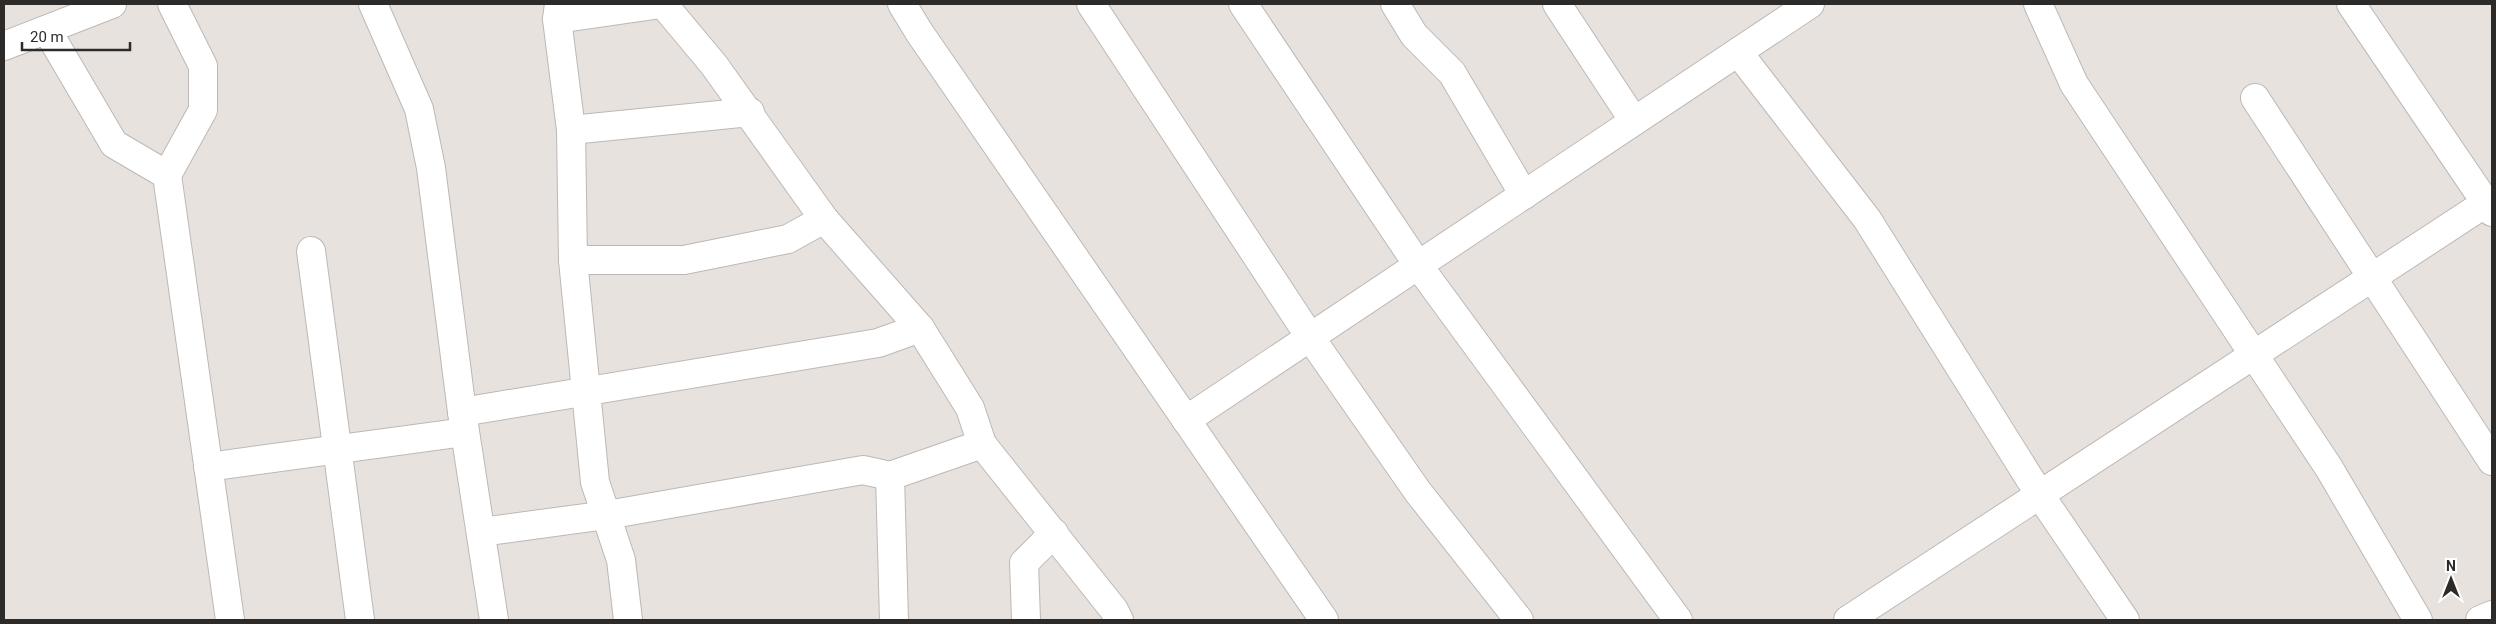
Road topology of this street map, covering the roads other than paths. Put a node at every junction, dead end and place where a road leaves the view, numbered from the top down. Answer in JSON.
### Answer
{"nodes":[{"id":1,"x":112,"y":4,"type":"edge"},
{"id":2,"x":172,"y":4,"type":"edge"},
{"id":3,"x":373,"y":4,"type":"edge"},
{"id":4,"x":662,"y":4,"type":"edge"},
{"id":5,"x":902,"y":4,"type":"edge"},
{"id":6,"x":1091,"y":4,"type":"edge"},
{"id":7,"x":1243,"y":4,"type":"edge"},
{"id":8,"x":1395,"y":4,"type":"edge"},
{"id":9,"x":1557,"y":4,"type":"edge"},
{"id":10,"x":1810,"y":4,"type":"edge"},
{"id":11,"x":2038,"y":4,"type":"edge"},
{"id":12,"x":2351,"y":4,"type":"edge"},
{"id":13,"x":558,"y":11,"type":"edge"},
{"id":14,"x":46,"y":30,"type":"junction"},
{"id":15,"x":4,"y":46,"type":"edge"},
{"id":16,"x":1738,"y":52,"type":"junction"},
{"id":17,"x":2255,"y":98,"type":"dead end"},
{"id":18,"x":750,"y":112,"type":"junction"},
{"id":19,"x":1634,"y":121,"type":"junction"},
{"id":20,"x":571,"y":130,"type":"junction"},
{"id":21,"x":167,"y":175,"type":"junction"},
{"id":22,"x":1524,"y":195,"type":"junction"},
{"id":23,"x":2490,"y":204,"type":"edge"},
{"id":24,"x":824,"y":218,"type":"junction"},
{"id":25,"x":311,"y":251,"type":"dead end"},
{"id":26,"x":573,"y":260,"type":"junction"},
{"id":27,"x":1418,"y":265,"type":"junction"},
{"id":28,"x":2373,"y":277,"type":"junction"},
{"id":29,"x":920,"y":328,"type":"junction"},
{"id":30,"x":1310,"y":337,"type":"junction"},
{"id":31,"x":2255,"y":355,"type":"junction"},
{"id":32,"x":586,"y":393,"type":"junction"},
{"id":33,"x":1186,"y":420,"type":"junction"},
{"id":34,"x":464,"y":422,"type":"junction"},
{"id":35,"x":982,"y":444,"type":"junction"},
{"id":36,"x":336,"y":450,"type":"junction"},
{"id":37,"x":2492,"y":461,"type":"edge"},
{"id":38,"x":208,"y":467,"type":"junction"},
{"id":39,"x":890,"y":476,"type":"junction"},
{"id":40,"x":2040,"y":495,"type":"junction"},
{"id":41,"x":607,"y":515,"type":"junction"},
{"id":42,"x":481,"y":532,"type":"junction"},
{"id":43,"x":1054,"y":533,"type":"junction"},
{"id":44,"x":2492,"y":615,"type":"edge"},
{"id":45,"x":230,"y":620,"type":"edge"},
{"id":46,"x":360,"y":620,"type":"edge"},
{"id":47,"x":494,"y":620,"type":"edge"},
{"id":48,"x":628,"y":620,"type":"edge"},
{"id":49,"x":894,"y":620,"type":"edge"},
{"id":50,"x":1026,"y":620,"type":"edge"},
{"id":51,"x":1119,"y":620,"type":"edge"},
{"id":52,"x":1324,"y":620,"type":"edge"},
{"id":53,"x":1519,"y":620,"type":"edge"},
{"id":54,"x":1678,"y":620,"type":"edge"},
{"id":55,"x":1848,"y":620,"type":"edge"},
{"id":56,"x":2125,"y":620,"type":"edge"},
{"id":57,"x":2418,"y":620,"type":"edge"},
{"id":58,"x":2480,"y":620,"type":"edge"}],
"edges":[{"from":1,"to":14,"type":"street"},
{"from":2,"to":21,"type":"street"},
{"from":3,"to":34,"type":"street"},
{"from":4,"to":13,"type":"street"},
{"from":4,"to":18,"type":"street"},
{"from":5,"to":33,"type":"street"},
{"from":6,"to":30,"type":"street"},
{"from":7,"to":27,"type":"street"},
{"from":8,"to":22,"type":"street"},
{"from":9,"to":19,"type":"street"},
{"from":10,"to":16,"type":"street"},
{"from":11,"to":31,"type":"street"},
{"from":12,"to":23,"type":"street"},
{"from":13,"to":20,"type":"street"},
{"from":14,"to":15,"type":"street"},
{"from":14,"to":21,"type":"street"},
{"from":16,"to":19,"type":"street"},
{"from":16,"to":40,"type":"street"},
{"from":17,"to":28,"type":"street"},
{"from":18,"to":20,"type":"street"},
{"from":18,"to":24,"type":"street"},
{"from":19,"to":22,"type":"street"},
{"from":20,"to":26,"type":"street"},
{"from":21,"to":38,"type":"street"},
{"from":22,"to":27,"type":"street"},
{"from":23,"to":28,"type":"street"},
{"from":24,"to":26,"type":"street"},
{"from":24,"to":29,"type":"street"},
{"from":25,"to":36,"type":"street"},
{"from":26,"to":32,"type":"street"},
{"from":27,"to":30,"type":"street"},
{"from":27,"to":54,"type":"street"},
{"from":28,"to":31,"type":"street"},
{"from":28,"to":37,"type":"street"},
{"from":29,"to":32,"type":"street"},
{"from":29,"to":35,"type":"street"},
{"from":30,"to":33,"type":"street"},
{"from":30,"to":53,"type":"street"},
{"from":31,"to":40,"type":"street"},
{"from":31,"to":57,"type":"street"},
{"from":32,"to":34,"type":"street"},
{"from":32,"to":41,"type":"street"},
{"from":33,"to":52,"type":"street"},
{"from":34,"to":36,"type":"street"},
{"from":34,"to":42,"type":"street"},
{"from":35,"to":39,"type":"street"},
{"from":35,"to":43,"type":"street"},
{"from":36,"to":38,"type":"street"},
{"from":36,"to":46,"type":"street"},
{"from":38,"to":45,"type":"street"},
{"from":39,"to":41,"type":"street"},
{"from":39,"to":49,"type":"street"},
{"from":40,"to":55,"type":"street"},
{"from":40,"to":56,"type":"street"},
{"from":41,"to":42,"type":"street"},
{"from":41,"to":48,"type":"street"},
{"from":42,"to":47,"type":"street"},
{"from":43,"to":50,"type":"street"},
{"from":43,"to":51,"type":"street"},
{"from":44,"to":58,"type":"street"}]}
